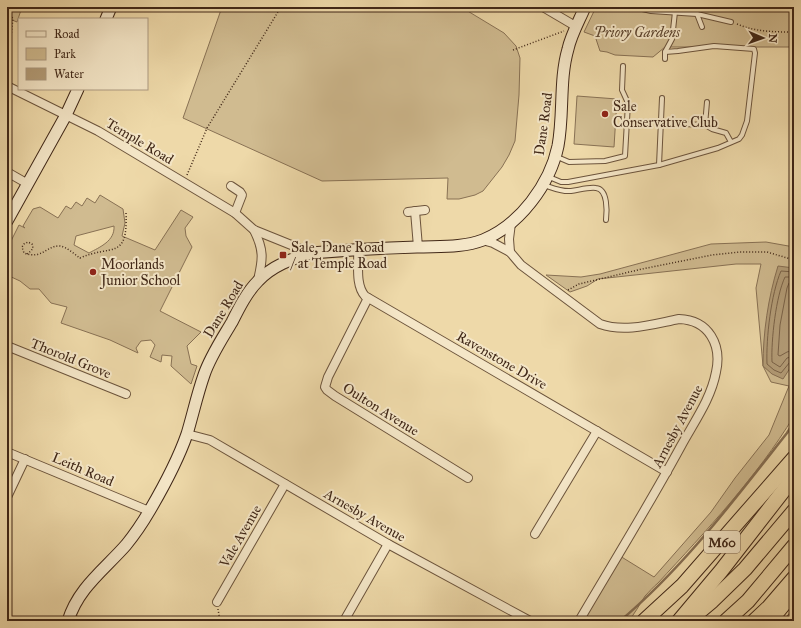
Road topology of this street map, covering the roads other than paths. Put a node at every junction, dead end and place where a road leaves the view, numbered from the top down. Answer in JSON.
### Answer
{"nodes":[{"id":1,"x":111,"y":7,"type":"edge"},
{"id":2,"x":543,"y":7,"type":"edge"},
{"id":3,"x":585,"y":7,"type":"edge"},
{"id":4,"x":634,"y":7,"type":"edge"},
{"id":5,"x":675,"y":12,"type":"junction"},
{"id":6,"x":697,"y":14,"type":"junction"},
{"id":7,"x":106,"y":18,"type":"edge"},
{"id":8,"x":731,"y":22,"type":"road end"},
{"id":9,"x":577,"y":27,"type":"junction"},
{"id":10,"x":702,"y":27,"type":"dead end"},
{"id":11,"x":666,"y":52,"type":"junction"},
{"id":12,"x":665,"y":59,"type":"dead end"},
{"id":13,"x":623,"y":66,"type":"dead end"},
{"id":14,"x":7,"y":86,"type":"edge"},
{"id":15,"x":78,"y":90,"type":"edge"},
{"id":16,"x":662,"y":98,"type":"dead end"},
{"id":17,"x":707,"y":102,"type":"dead end"},
{"id":18,"x":66,"y":115,"type":"junction"},
{"id":19,"x":661,"y":123,"type":"junction"},
{"id":20,"x":705,"y":125,"type":"junction"},
{"id":21,"x":731,"y":142,"type":"junction"},
{"id":22,"x":555,"y":156,"type":"junction"},
{"id":23,"x":659,"y":165,"type":"junction"},
{"id":24,"x":7,"y":172,"type":"edge"},
{"id":25,"x":544,"y":180,"type":"junction"},
{"id":26,"x":28,"y":184,"type":"junction"},
{"id":27,"x":232,"y":186,"type":"dead end"},
{"id":28,"x":425,"y":210,"type":"dead end"},
{"id":29,"x":235,"y":212,"type":"junction"},
{"id":30,"x":606,"y":220,"type":"dead end"},
{"id":31,"x":7,"y":221,"type":"edge"},
{"id":32,"x":511,"y":223,"type":"junction"},
{"id":33,"x":254,"y":230,"type":"junction"},
{"id":34,"x":482,"y":240,"type":"junction"},
{"id":35,"x":418,"y":247,"type":"junction"},
{"id":36,"x":358,"y":250,"type":"junction"},
{"id":37,"x":510,"y":252,"type":"junction"},
{"id":38,"x":311,"y":253,"type":"junction"},
{"id":39,"x":258,"y":280,"type":"junction"},
{"id":40,"x":368,"y":298,"type":"junction"},
{"id":41,"x":7,"y":346,"type":"edge"},
{"id":42,"x":126,"y":394,"type":"dead end"},
{"id":43,"x":597,"y":431,"type":"junction"},
{"id":44,"x":187,"y":434,"type":"junction"},
{"id":45,"x":7,"y":452,"type":"edge"},
{"id":46,"x":25,"y":458,"type":"junction"},
{"id":47,"x":794,"y":458,"type":"edge"},
{"id":48,"x":667,"y":472,"type":"junction"},
{"id":49,"x":794,"y":477,"type":"edge"},
{"id":50,"x":468,"y":478,"type":"dead end"},
{"id":51,"x":285,"y":484,"type":"junction"},
{"id":52,"x":7,"y":498,"type":"edge"},
{"id":53,"x":149,"y":511,"type":"junction"},
{"id":54,"x":794,"y":511,"type":"edge"},
{"id":55,"x":535,"y":534,"type":"dead end"},
{"id":56,"x":388,"y":544,"type":"junction"},
{"id":57,"x":794,"y":546,"type":"edge"},
{"id":58,"x":794,"y":578,"type":"edge"},
{"id":59,"x":794,"y":590,"type":"edge"},
{"id":60,"x":217,"y":602,"type":"road end"},
{"id":61,"x":794,"y":615,"type":"edge"},
{"id":62,"x":71,"y":620,"type":"edge"},
{"id":63,"x":344,"y":621,"type":"edge"},
{"id":64,"x":530,"y":621,"type":"edge"},
{"id":65,"x":579,"y":621,"type":"edge"},
{"id":66,"x":644,"y":621,"type":"edge"},
{"id":67,"x":679,"y":621,"type":"edge"},
{"id":68,"x":688,"y":621,"type":"edge"},
{"id":69,"x":726,"y":621,"type":"edge"},
{"id":70,"x":754,"y":621,"type":"edge"},
{"id":71,"x":770,"y":621,"type":"edge"},
{"id":72,"x":789,"y":621,"type":"edge"}],
"edges":[{"from":1,"to":7,"type":"main road"},
{"from":2,"to":9,"type":"street"},
{"from":3,"to":9,"type":"main road","name":"Dane Road"},
{"from":4,"to":5,"type":"lane"},
{"from":5,"to":6,"type":"lane"},
{"from":5,"to":11,"type":"lane"},
{"from":6,"to":8,"type":"lane"},
{"from":6,"to":10,"type":"lane"},
{"from":9,"to":22,"type":"main road","name":"Dane Road"},
{"from":11,"to":12,"type":"lane"},
{"from":11,"to":21,"type":"lane"},
{"from":13,"to":22,"type":"lane"},
{"from":14,"to":18,"type":"street","name":"Temple Road"},
{"from":15,"to":18,"type":"main road"},
{"from":16,"to":19,"type":"lane"},
{"from":17,"to":20,"type":"lane"},
{"from":18,"to":26,"type":"main road"},
{"from":18,"to":29,"type":"street","name":"Temple Road"},
{"from":19,"to":20,"type":"lane"},
{"from":19,"to":23,"type":"lane"},
{"from":20,"to":21,"type":"lane"},
{"from":21,"to":23,"type":"lane"},
{"from":22,"to":25,"type":"main road","name":"Dane Road"},
{"from":23,"to":25,"type":"lane"},
{"from":24,"to":26,"type":"street"},
{"from":25,"to":30,"type":"lane"},
{"from":25,"to":32,"type":"main road","name":"Dane Road"},
{"from":26,"to":31,"type":"main road"},
{"from":27,"to":29,"type":"street"},
{"from":28,"to":35,"type":"street"},
{"from":29,"to":33,"type":"street","name":"Temple Road"},
{"from":32,"to":34,"type":"main road","name":"Dane Road"},
{"from":32,"to":37,"type":"street"},
{"from":33,"to":38,"type":"street","name":"Temple Road"},
{"from":33,"to":39,"type":"street","name":"Temple Road"},
{"from":34,"to":35,"type":"main road","name":"Dane Road"},
{"from":34,"to":37,"type":"street","name":"Arnesby Avenue"},
{"from":35,"to":36,"type":"main road","name":"Dane Road"},
{"from":36,"to":38,"type":"main road","name":"Dane Road"},
{"from":36,"to":40,"type":"street"},
{"from":37,"to":48,"type":"street","name":"Arnesby Avenue"},
{"from":38,"to":39,"type":"main road","name":"Dane Road"},
{"from":39,"to":44,"type":"main road","name":"Dane Road"},
{"from":40,"to":43,"type":"street","name":"Ravenstone Drive"},
{"from":40,"to":50,"type":"street","name":"Oulton Avenue"},
{"from":41,"to":42,"type":"street","name":"Thorold Grove"},
{"from":43,"to":48,"type":"street","name":"Ravenstone Drive"},
{"from":43,"to":55,"type":"street"},
{"from":44,"to":51,"type":"street","name":"Arnesby Avenue"},
{"from":44,"to":53,"type":"main road","name":"Dane Road"},
{"from":45,"to":46,"type":"street","name":"Leith Road"},
{"from":46,"to":52,"type":"street"},
{"from":46,"to":53,"type":"street","name":"Leith Road"},
{"from":47,"to":66,"type":"highway","number":"M60"},
{"from":48,"to":65,"type":"street","name":"Arnesby Avenue"},
{"from":49,"to":67,"type":"highway","number":"M60"},
{"from":51,"to":56,"type":"street","name":"Arnesby Avenue"},
{"from":51,"to":60,"type":"street","name":"Vale Avenue"},
{"from":53,"to":62,"type":"main road","name":"Dane Road"},
{"from":54,"to":68,"type":"highway","number":"M60"},
{"from":56,"to":63,"type":"street"},
{"from":56,"to":64,"type":"street","name":"Arnesby Avenue"},
{"from":57,"to":69,"type":"highway"},
{"from":58,"to":70,"type":"highway"},
{"from":59,"to":71,"type":"highway"},
{"from":61,"to":72,"type":"street"}]}
